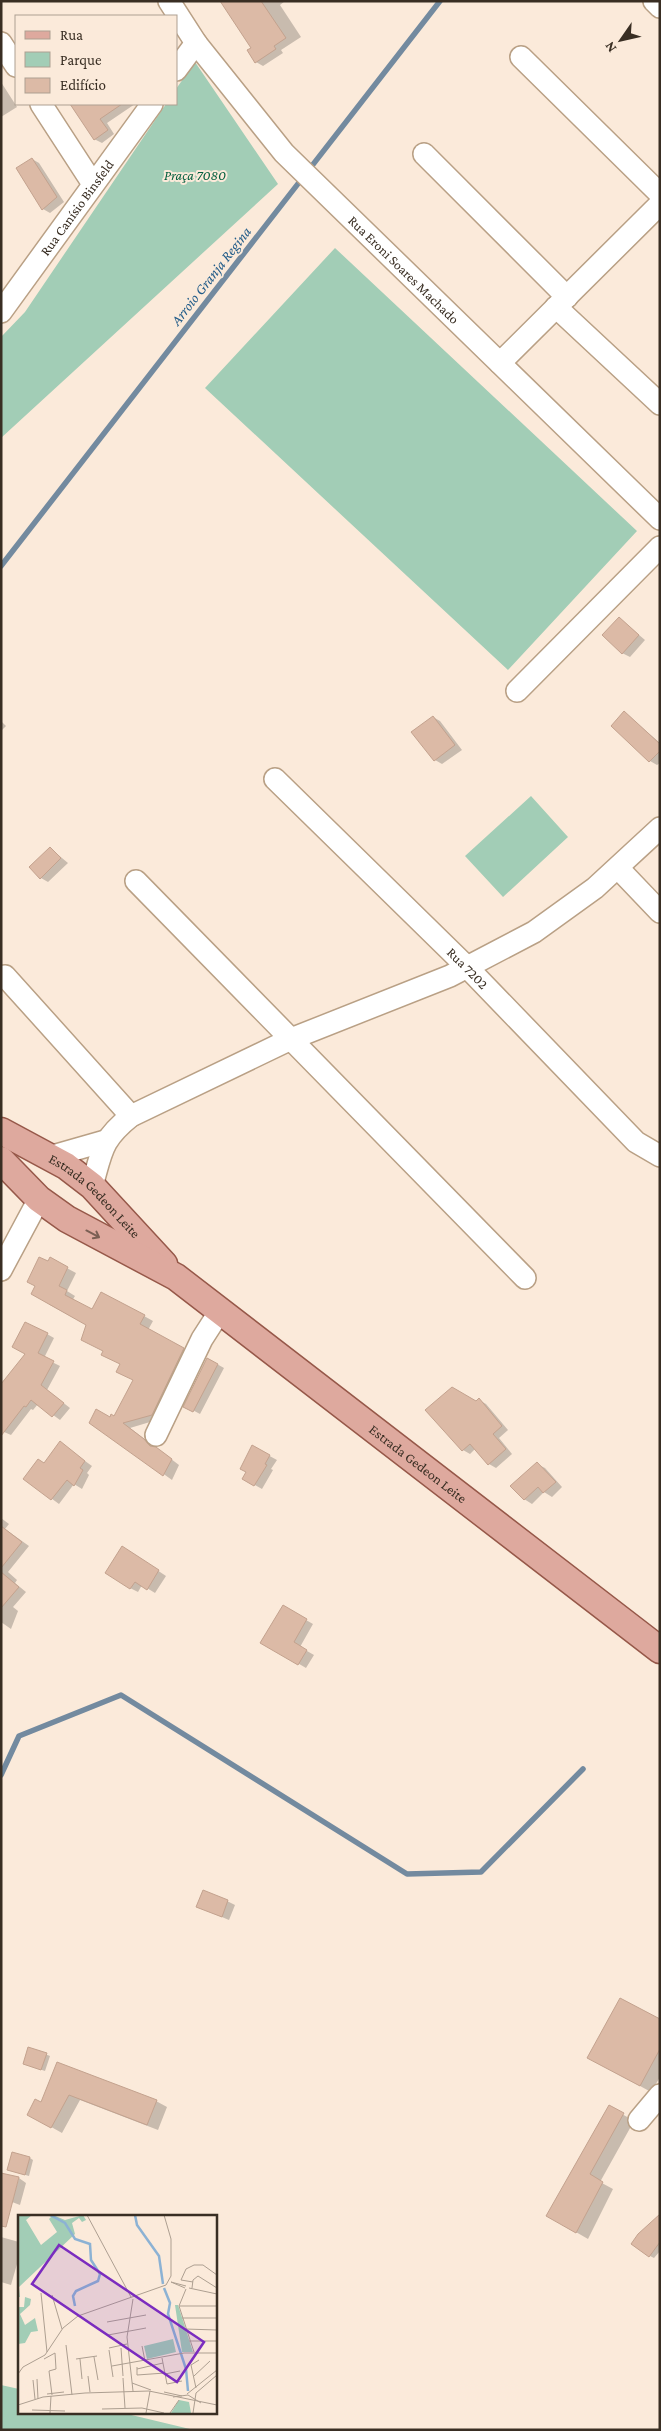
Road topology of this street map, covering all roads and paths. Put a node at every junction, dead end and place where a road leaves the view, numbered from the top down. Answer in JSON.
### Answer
{"nodes":[{"id":1,"x":169,"y":1,"type":"edge"},
{"id":2,"x":654,"y":1,"type":"edge"},
{"id":3,"x":660,"y":7,"type":"edge"},
{"id":4,"x":1,"y":43,"type":"edge"},
{"id":5,"x":196,"y":43,"type":"junction"},
{"id":6,"x":521,"y":57,"type":"dead end"},
{"id":7,"x":15,"y":64,"type":"edge"},
{"id":8,"x":178,"y":67,"type":"edge"},
{"id":9,"x":42,"y":105,"type":"edge"},
{"id":10,"x":151,"y":105,"type":"edge"},
{"id":11,"x":424,"y":154,"type":"dead end"},
{"id":12,"x":93,"y":184,"type":"junction"},
{"id":13,"x":658,"y":206,"type":"edge"},
{"id":14,"x":562,"y":302,"type":"junction"},
{"id":15,"x":1,"y":312,"type":"edge"},
{"id":16,"x":500,"y":363,"type":"junction"},
{"id":17,"x":660,"y":404,"type":"edge"},
{"id":18,"x":660,"y":519,"type":"edge"},
{"id":19,"x":660,"y":547,"type":"edge"},
{"id":20,"x":518,"y":691,"type":"dead end"},
{"id":21,"x":275,"y":779,"type":"dead end"},
{"id":22,"x":660,"y":828,"type":"edge"},
{"id":23,"x":618,"y":868,"type":"junction"},
{"id":24,"x":136,"y":880,"type":"dead end"},
{"id":25,"x":660,"y":912,"type":"edge"},
{"id":26,"x":467,"y":967,"type":"junction"},
{"id":27,"x":5,"y":976,"type":"dead end"},
{"id":28,"x":291,"y":1039,"type":"junction"},
{"id":29,"x":131,"y":1116,"type":"junction"},
{"id":30,"x":1,"y":1131,"type":"edge"},
{"id":31,"x":105,"y":1141,"type":"junction"},
{"id":32,"x":660,"y":1156,"type":"edge"},
{"id":33,"x":49,"y":1157,"type":"junction"},
{"id":34,"x":1,"y":1160,"type":"edge"},
{"id":35,"x":22,"y":1179,"type":"junction"},
{"id":36,"x":92,"y":1186,"type":"junction"},
{"id":37,"x":40,"y":1199,"type":"junction"},
{"id":38,"x":67,"y":1219,"type":"junction"},
{"id":39,"x":1,"y":1270,"type":"edge"},
{"id":40,"x":176,"y":1277,"type":"junction"},
{"id":41,"x":525,"y":1278,"type":"dead end"},
{"id":42,"x":220,"y":1311,"type":"junction"},
{"id":43,"x":156,"y":1435,"type":"dead end"},
{"id":44,"x":660,"y":1650,"type":"edge"},
{"id":45,"x":660,"y":2095,"type":"edge"},
{"id":46,"x":639,"y":2120,"type":"dead end"}],
"edges":[{"from":1,"to":5,"type":"street","name":"Rua Eroni Soares Machado"},
{"from":2,"to":3,"type":"street"},
{"from":4,"to":7,"type":"street"},
{"from":5,"to":8,"type":"street"},
{"from":5,"to":16,"type":"street","name":"Rua Eroni Soares Machado"},
{"from":6,"to":13,"type":"street"},
{"from":9,"to":12,"type":"street"},
{"from":10,"to":12,"type":"street","name":"Rua Canísio Binsfeld"},
{"from":11,"to":14,"type":"street"},
{"from":12,"to":15,"type":"street","name":"Rua Canísio Binsfeld"},
{"from":13,"to":14,"type":"street"},
{"from":14,"to":16,"type":"street"},
{"from":14,"to":17,"type":"street"},
{"from":16,"to":18,"type":"street","name":"Rua Eroni Soares Machado"},
{"from":19,"to":20,"type":"street"},
{"from":21,"to":26,"type":"street","name":"Rua 7202"},
{"from":22,"to":23,"type":"street"},
{"from":23,"to":25,"type":"street"},
{"from":23,"to":26,"type":"street"},
{"from":24,"to":28,"type":"street"},
{"from":26,"to":28,"type":"street"},
{"from":26,"to":32,"type":"street","name":"Rua 7202"},
{"from":27,"to":29,"type":"street"},
{"from":28,"to":29,"type":"street"},
{"from":28,"to":41,"type":"street"},
{"from":29,"to":31,"type":"street"},
{"from":30,"to":33,"type":"main road","name":"Estrada Gedeon Leite"},
{"from":31,"to":33,"type":"street"},
{"from":31,"to":36,"type":"street"},
{"from":33,"to":35,"type":"main road"},
{"from":33,"to":36,"type":"main road","name":"Estrada Gedeon Leite"},
{"from":34,"to":35,"type":"main road","name":"Estrada Gedeon Leite"},
{"from":35,"to":37,"type":"main road","name":"Estrada Gedeon Leite"},
{"from":36,"to":38,"type":"main road"},
{"from":36,"to":40,"type":"main road","name":"Estrada Gedeon Leite"},
{"from":37,"to":38,"type":"main road","name":"Estrada Gedeon Leite"},
{"from":37,"to":39,"type":"street"},
{"from":38,"to":40,"type":"main road","name":"Estrada Gedeon Leite","one_way":true},
{"from":40,"to":42,"type":"main road","name":"Estrada Gedeon Leite"},
{"from":42,"to":43,"type":"street"},
{"from":42,"to":44,"type":"main road","name":"Estrada Gedeon Leite"},
{"from":45,"to":46,"type":"street"}]}
